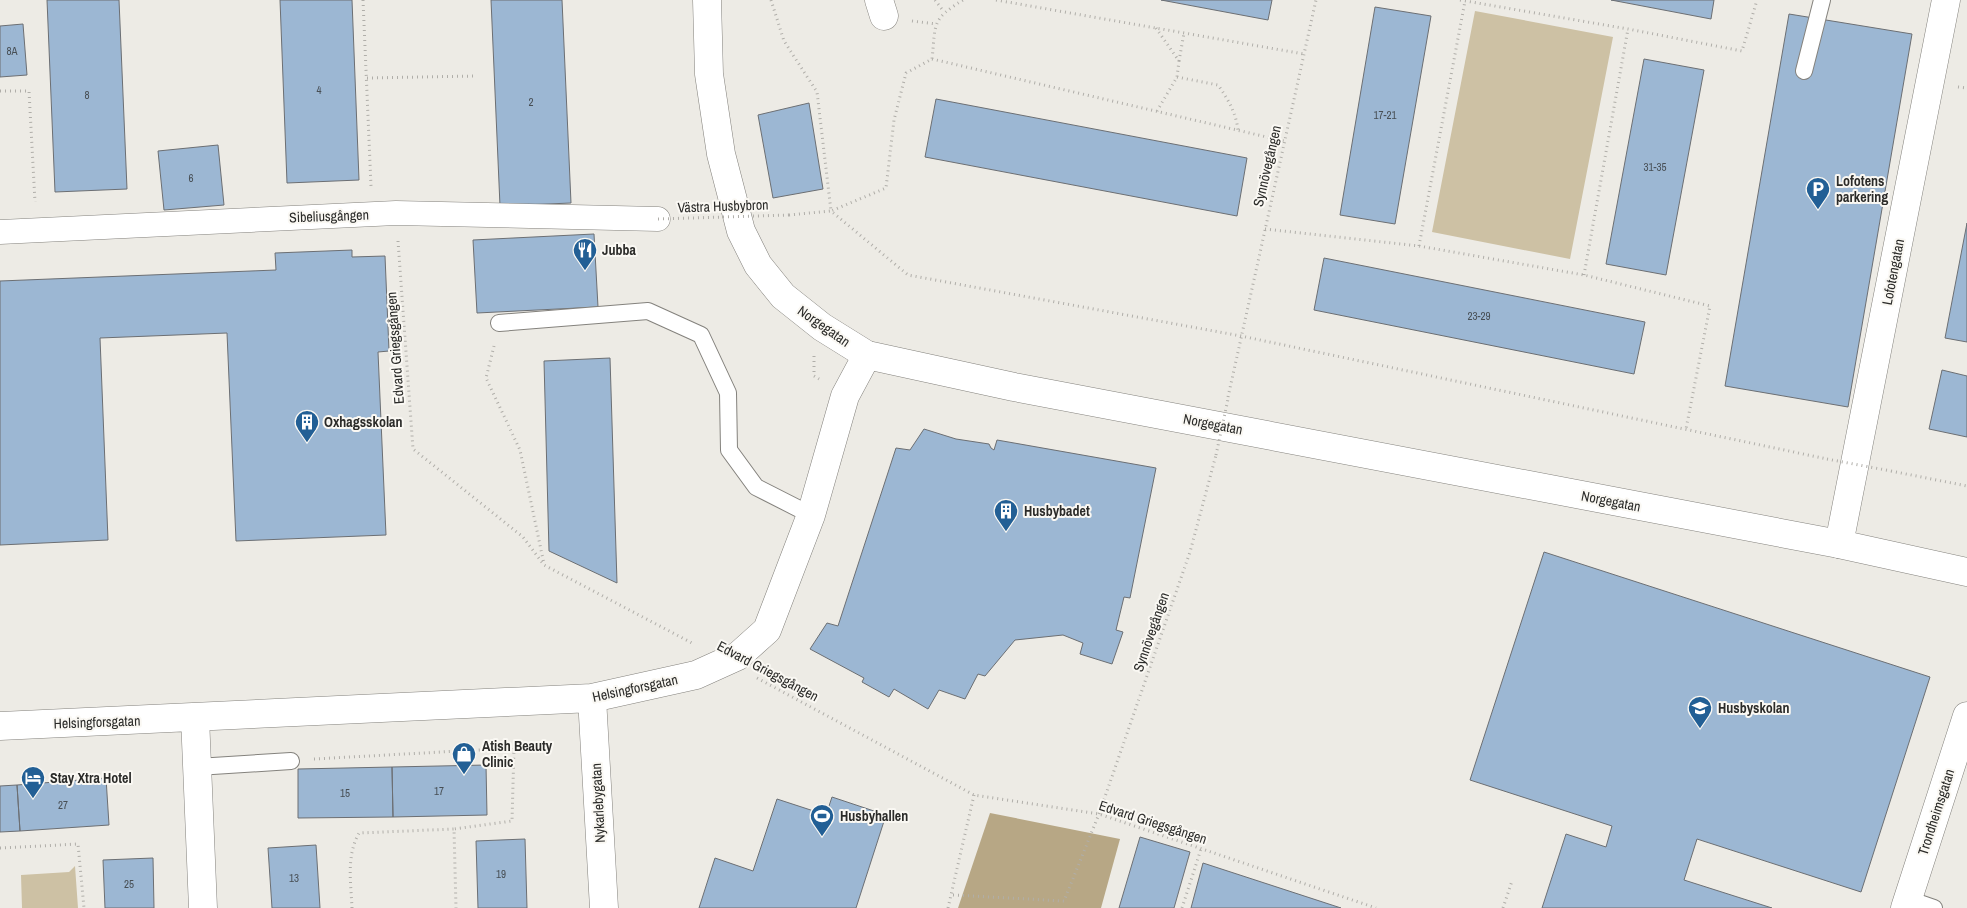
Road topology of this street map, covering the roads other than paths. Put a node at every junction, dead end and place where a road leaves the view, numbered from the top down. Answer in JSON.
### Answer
{"nodes":[{"id":1,"x":707,"y":0,"type":"edge"},
{"id":2,"x":1822,"y":0,"type":"edge"},
{"id":3,"x":1946,"y":0,"type":"edge"},
{"id":4,"x":1804,"y":71,"type":"dead end"},
{"id":5,"x":658,"y":219,"type":"road end"},
{"id":6,"x":0,"y":232,"type":"edge"},
{"id":7,"x":499,"y":323,"type":"road end"},
{"id":8,"x":867,"y":354,"type":"junction"},
{"id":9,"x":811,"y":515,"type":"junction"},
{"id":10,"x":1839,"y":544,"type":"junction"},
{"id":11,"x":1967,"y":572,"type":"edge"},
{"id":12,"x":592,"y":698,"type":"junction"},
{"id":13,"x":1967,"y":716,"type":"edge"},
{"id":14,"x":194,"y":717,"type":"junction"},
{"id":15,"x":0,"y":726,"type":"edge"},
{"id":16,"x":291,"y":761,"type":"road end"},
{"id":17,"x":197,"y":767,"type":"junction"},
{"id":18,"x":1907,"y":903,"type":"edge"},
{"id":19,"x":203,"y":908,"type":"edge"},
{"id":20,"x":604,"y":908,"type":"edge"},
{"id":21,"x":1934,"y":908,"type":"edge"}],
"edges":[{"from":1,"to":8,"type":"street","name":"Norgegatan"},
{"from":2,"to":4,"type":"lane"},
{"from":3,"to":10,"type":"street","name":"Lofotengatan"},
{"from":5,"to":6,"type":"street","name":"Sibeliusgången"},
{"from":7,"to":9,"type":"lane"},
{"from":8,"to":9,"type":"street","name":"Helsingforsgatan"},
{"from":8,"to":10,"type":"street","name":"Norgegatan"},
{"from":9,"to":12,"type":"street","name":"Helsingforsgatan"},
{"from":10,"to":11,"type":"street","name":"Norgegatan"},
{"from":12,"to":14,"type":"street","name":"Helsingforsgatan"},
{"from":12,"to":20,"type":"street","name":"Nykarlebygatan"},
{"from":13,"to":18,"type":"street","name":"Trondheimsgatan"},
{"from":14,"to":15,"type":"street","name":"Helsingforsgatan"},
{"from":14,"to":17,"type":"street"},
{"from":16,"to":17,"type":"lane"},
{"from":17,"to":19,"type":"street"},
{"from":18,"to":21,"type":"lane"}]}
